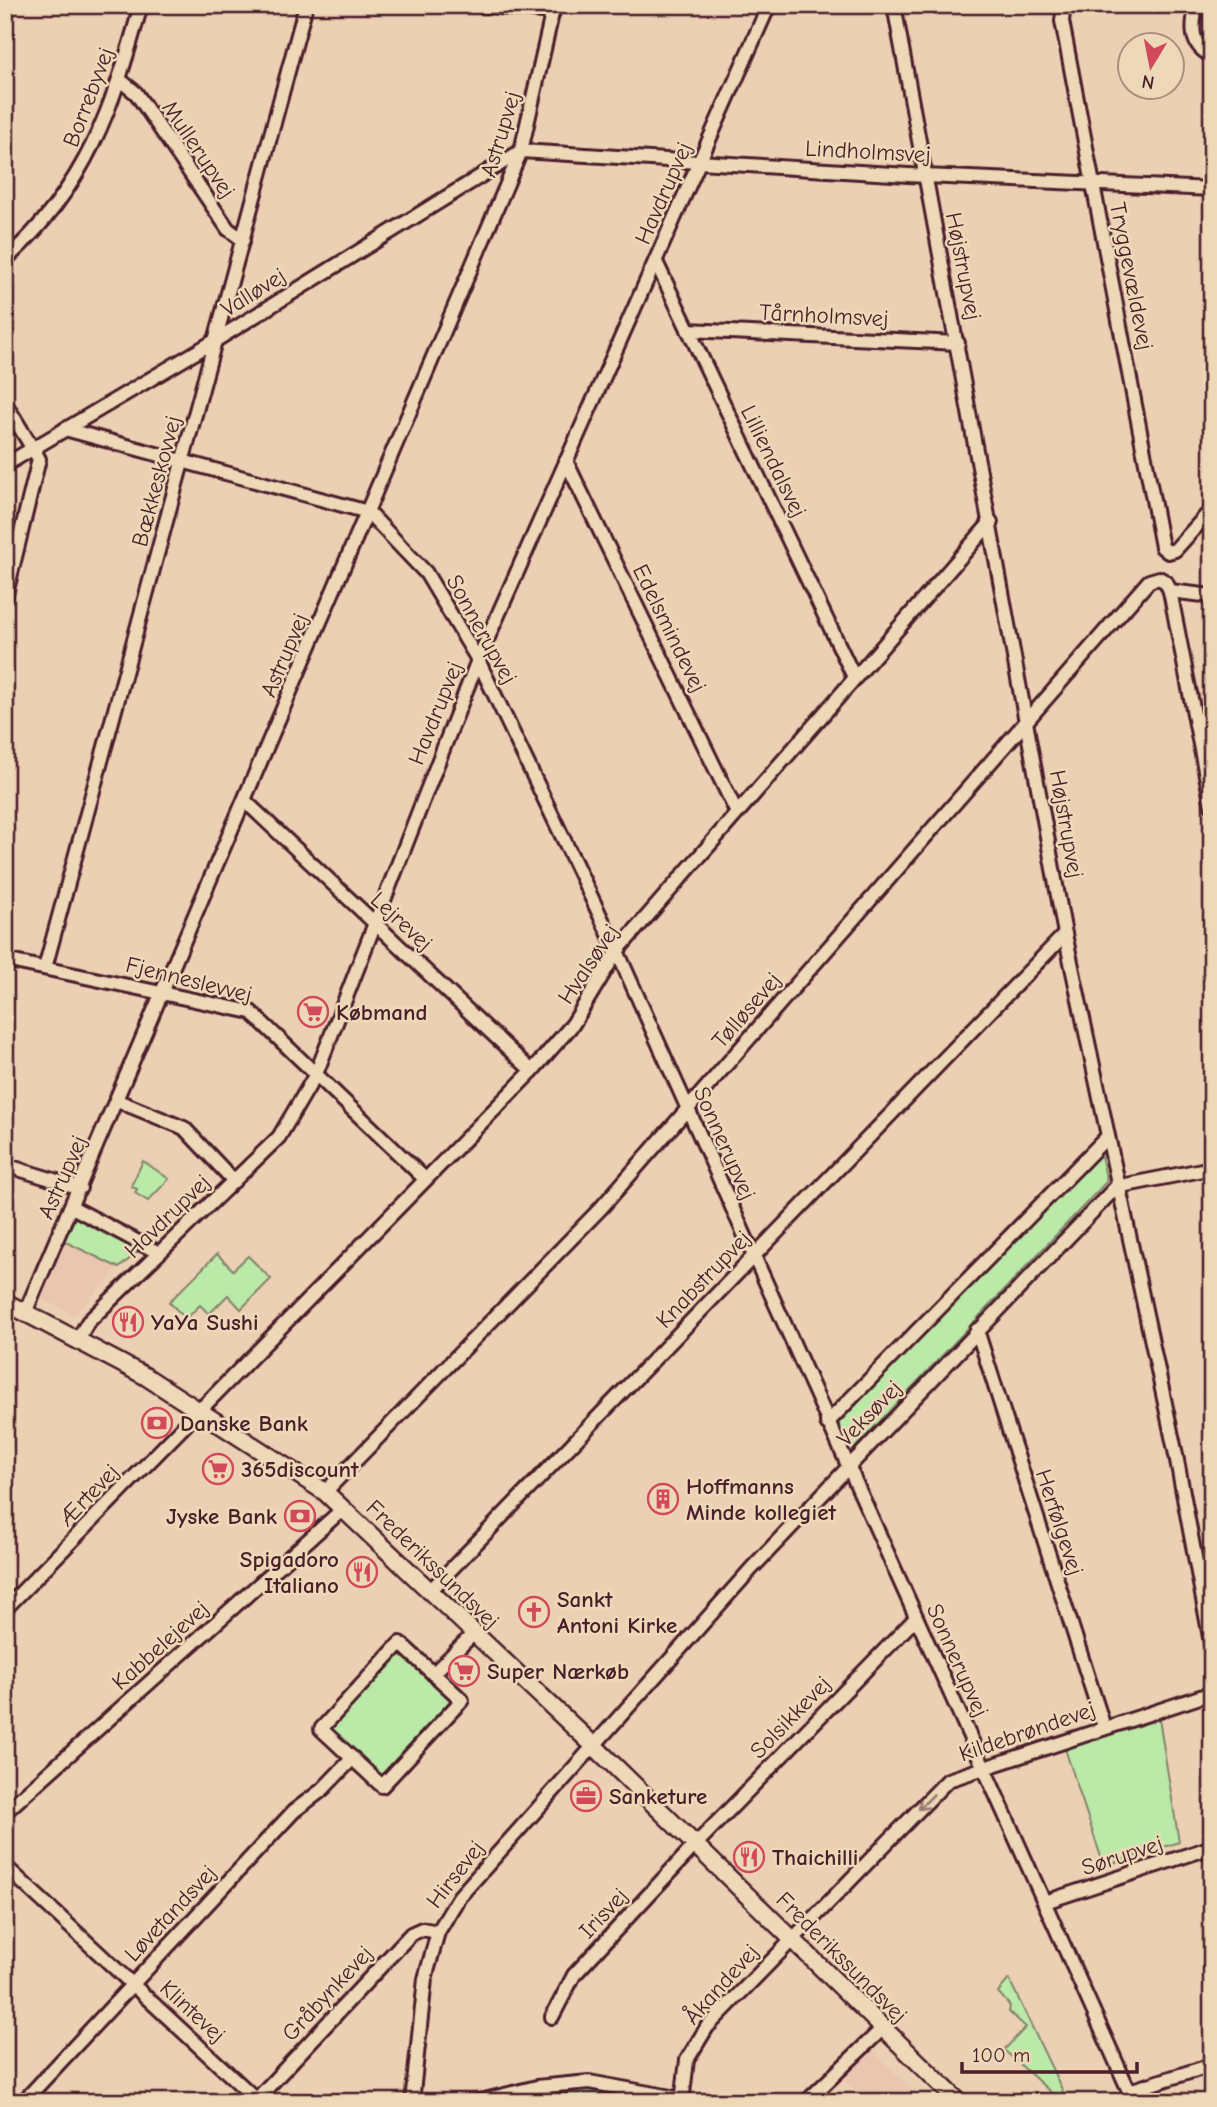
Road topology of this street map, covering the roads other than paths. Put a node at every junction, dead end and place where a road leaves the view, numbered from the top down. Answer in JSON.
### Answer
{"nodes":[{"id":1,"x":141,"y":5,"type":"edge"},
{"id":2,"x":306,"y":5,"type":"edge"},
{"id":3,"x":478,"y":5,"type":"edge"},
{"id":4,"x":769,"y":5,"type":"edge"},
{"id":5,"x":894,"y":5,"type":"edge"},
{"id":6,"x":1064,"y":5,"type":"edge"},
{"id":7,"x":1196,"y":5,"type":"edge"},
{"id":8,"x":554,"y":9,"type":"edge"},
{"id":9,"x":1212,"y":56,"type":"edge"},
{"id":10,"x":120,"y":80,"type":"junction"},
{"id":11,"x":521,"y":151,"type":"junction"},
{"id":12,"x":700,"y":162,"type":"junction"},
{"id":13,"x":925,"y":176,"type":"junction"},
{"id":14,"x":1092,"y":181,"type":"junction"},
{"id":15,"x":1212,"y":189,"type":"edge"},
{"id":16,"x":243,"y":240,"type":"junction"},
{"id":17,"x":5,"y":260,"type":"edge"},
{"id":18,"x":656,"y":262,"type":"junction"},
{"id":19,"x":688,"y":330,"type":"junction"},
{"id":20,"x":215,"y":341,"type":"junction"},
{"id":21,"x":958,"y":343,"type":"junction"},
{"id":22,"x":5,"y":403,"type":"edge"},
{"id":23,"x":65,"y":429,"type":"junction"},
{"id":24,"x":33,"y":448,"type":"junction"},
{"id":25,"x":566,"y":461,"type":"junction"},
{"id":26,"x":183,"y":462,"type":"junction"},
{"id":27,"x":5,"y":465,"type":"edge"},
{"id":28,"x":1212,"y":509,"type":"edge"},
{"id":29,"x":368,"y":512,"type":"junction"},
{"id":30,"x":991,"y":523,"type":"junction"},
{"id":31,"x":1170,"y":591,"type":"junction"},
{"id":32,"x":1212,"y":596,"type":"edge"},
{"id":33,"x":5,"y":598,"type":"edge"},
{"id":34,"x":478,"y":660,"type":"junction"},
{"id":35,"x":854,"y":677,"type":"junction"},
{"id":36,"x":1027,"y":720,"type":"junction"},
{"id":37,"x":1206,"y":748,"type":"edge"},
{"id":38,"x":244,"y":801,"type":"junction"},
{"id":39,"x":1212,"y":806,"type":"edge"},
{"id":40,"x":737,"y":813,"type":"junction"},
{"id":41,"x":373,"y":924,"type":"junction"},
{"id":42,"x":1065,"y":934,"type":"junction"},
{"id":43,"x":617,"y":951,"type":"junction"},
{"id":44,"x":5,"y":960,"type":"edge"},
{"id":45,"x":45,"y":968,"type":"junction"},
{"id":46,"x":164,"y":992,"type":"junction"},
{"id":47,"x":532,"y":1070,"type":"junction"},
{"id":48,"x":316,"y":1074,"type":"junction"},
{"id":49,"x":118,"y":1101,"type":"junction"},
{"id":50,"x":688,"y":1110,"type":"junction"},
{"id":51,"x":1106,"y":1138,"type":"junction"},
{"id":52,"x":5,"y":1165,"type":"edge"},
{"id":53,"x":1212,"y":1168,"type":"edge"},
{"id":54,"x":425,"y":1179,"type":"junction"},
{"id":55,"x":234,"y":1181,"type":"junction"},
{"id":56,"x":1116,"y":1187,"type":"junction"},
{"id":57,"x":80,"y":1188,"type":"junction"},
{"id":58,"x":72,"y":1207,"type":"junction"},
{"id":59,"x":159,"y":1253,"type":"junction"},
{"id":60,"x":753,"y":1258,"type":"junction"},
{"id":61,"x":5,"y":1302,"type":"edge"},
{"id":62,"x":25,"y":1313,"type":"junction"},
{"id":63,"x":977,"y":1330,"type":"junction"},
{"id":64,"x":77,"y":1341,"type":"junction"},
{"id":65,"x":200,"y":1410,"type":"junction"},
{"id":66,"x":827,"y":1423,"type":"junction"},
{"id":67,"x":847,"y":1466,"type":"junction"},
{"id":68,"x":325,"y":1492,"type":"junction"},
{"id":69,"x":343,"y":1508,"type":"junction"},
{"id":70,"x":429,"y":1592,"type":"junction"},
{"id":71,"x":5,"y":1609,"type":"edge"},
{"id":72,"x":916,"y":1618,"type":"junction"},
{"id":73,"x":473,"y":1634,"type":"junction"},
{"id":74,"x":1212,"y":1648,"type":"edge"},
{"id":75,"x":433,"y":1674,"type":"junction"},
{"id":76,"x":1212,"y":1693,"type":"edge"},
{"id":77,"x":1104,"y":1727,"type":"junction"},
{"id":78,"x":592,"y":1744,"type":"junction"},
{"id":79,"x":353,"y":1758,"type":"junction"},
{"id":80,"x":983,"y":1766,"type":"junction"},
{"id":81,"x":5,"y":1812,"type":"edge"},
{"id":82,"x":695,"y":1845,"type":"junction"},
{"id":83,"x":1212,"y":1847,"type":"edge"},
{"id":84,"x":5,"y":1866,"type":"edge"},
{"id":85,"x":1045,"y":1902,"type":"junction"},
{"id":86,"x":438,"y":1931,"type":"junction"},
{"id":87,"x":792,"y":1939,"type":"junction"},
{"id":88,"x":133,"y":1983,"type":"junction"},
{"id":89,"x":552,"y":2017,"type":"dead end"},
{"id":90,"x":882,"y":2029,"type":"junction"},
{"id":91,"x":1212,"y":2065,"type":"edge"},
{"id":92,"x":1132,"y":2096,"type":"edge"},
{"id":93,"x":682,"y":2100,"type":"edge"},
{"id":94,"x":257,"y":2101,"type":"edge"},
{"id":95,"x":23,"y":2102,"type":"edge"},
{"id":96,"x":412,"y":2102,"type":"edge"},
{"id":97,"x":476,"y":2102,"type":"edge"},
{"id":98,"x":806,"y":2102,"type":"edge"},
{"id":99,"x":959,"y":2102,"type":"edge"}],
"edges":[{"from":1,"to":10,"type":"street","name":"Borrebyvej"},
{"from":2,"to":16,"type":"street","name":"Bækkeskovvej"},
{"from":3,"to":8,"type":"street"},
{"from":4,"to":12,"type":"street","name":"Havdrupvej"},
{"from":5,"to":13,"type":"street","name":"Højstrupvej"},
{"from":6,"to":14,"type":"street","name":"Tryggevældevej"},
{"from":7,"to":9,"type":"street"},
{"from":8,"to":11,"type":"street","name":"Astrupvej"},
{"from":10,"to":16,"type":"street","name":"Mullerupvej"},
{"from":10,"to":17,"type":"street","name":"Borrebyvej"},
{"from":11,"to":12,"type":"street","name":"Lindholmsvej"},
{"from":11,"to":20,"type":"street","name":"Valløvej"},
{"from":11,"to":29,"type":"street","name":"Astrupvej"},
{"from":12,"to":13,"type":"street","name":"Lindholmsvej"},
{"from":12,"to":18,"type":"street","name":"Havdrupvej"},
{"from":13,"to":14,"type":"street","name":"Lindholmsvej"},
{"from":13,"to":21,"type":"street","name":"Højstrupvej"},
{"from":14,"to":15,"type":"street","name":"Lindholmsvej"},
{"from":14,"to":28,"type":"street","name":"Tryggevældevej"},
{"from":16,"to":20,"type":"street","name":"Bækkeskovvej"},
{"from":18,"to":19,"type":"street","name":"Lilliendalsvej"},
{"from":18,"to":25,"type":"street","name":"Havdrupvej"},
{"from":19,"to":21,"type":"street","name":"Tårnholmsvej"},
{"from":19,"to":35,"type":"street","name":"Lilliendalsvej"},
{"from":20,"to":23,"type":"street","name":"Valløvej"},
{"from":20,"to":26,"type":"street","name":"Bækkeskovvej"},
{"from":21,"to":30,"type":"street","name":"Højstrupvej"},
{"from":22,"to":24,"type":"street"},
{"from":23,"to":24,"type":"street","name":"Valløvej"},
{"from":23,"to":26,"type":"street"},
{"from":24,"to":27,"type":"street","name":"Valløvej"},
{"from":24,"to":33,"type":"street"},
{"from":25,"to":34,"type":"street","name":"Havdrupvej"},
{"from":25,"to":40,"type":"street","name":"Edelsmindevej"},
{"from":26,"to":29,"type":"street"},
{"from":26,"to":45,"type":"street","name":"Bækkeskovvej"},
{"from":29,"to":34,"type":"street","name":"Sonnerupvej"},
{"from":29,"to":38,"type":"street","name":"Astrupvej"},
{"from":30,"to":35,"type":"street","name":"Hvalsøvej"},
{"from":30,"to":36,"type":"street","name":"Højstrupvej"},
{"from":31,"to":32,"type":"street"},
{"from":31,"to":36,"type":"street","name":"Tølløsevej"},
{"from":31,"to":37,"type":"street"},
{"from":34,"to":41,"type":"street","name":"Havdrupvej"},
{"from":34,"to":43,"type":"street","name":"Sonnerupvej"},
{"from":35,"to":40,"type":"street","name":"Hvalsøvej"},
{"from":36,"to":42,"type":"street","name":"Højstrupvej"},
{"from":36,"to":50,"type":"street","name":"Tølløsevej"},
{"from":37,"to":39,"type":"street"},
{"from":38,"to":41,"type":"street","name":"Lejrevej"},
{"from":38,"to":46,"type":"street","name":"Astrupvej"},
{"from":40,"to":43,"type":"street","name":"Hvalsøvej"},
{"from":41,"to":47,"type":"street","name":"Lejrevej"},
{"from":41,"to":48,"type":"street","name":"Havdrupvej"},
{"from":42,"to":51,"type":"street","name":"Højstrupvej"},
{"from":42,"to":60,"type":"street","name":"Knabstrupvej"},
{"from":43,"to":47,"type":"street","name":"Hvalsøvej"},
{"from":43,"to":50,"type":"street","name":"Sonnerupvej"},
{"from":44,"to":45,"type":"street","name":"Fjenneslevvej"},
{"from":45,"to":46,"type":"street","name":"Fjenneslevvej"},
{"from":46,"to":48,"type":"street","name":"Fjenneslevvej"},
{"from":46,"to":49,"type":"street","name":"Astrupvej"},
{"from":47,"to":54,"type":"street","name":"Hvalsøvej"},
{"from":48,"to":54,"type":"street","name":"Fjenneslevvej"},
{"from":48,"to":55,"type":"street","name":"Havdrupvej"},
{"from":49,"to":55,"type":"street"},
{"from":49,"to":57,"type":"street","name":"Astrupvej"},
{"from":50,"to":60,"type":"street","name":"Sonnerupvej"},
{"from":50,"to":68,"type":"street","name":"Tølløsevej"},
{"from":51,"to":56,"type":"street","name":"Højstrupvej"},
{"from":51,"to":66,"type":"street","name":"Veksøvej"},
{"from":52,"to":57,"type":"street"},
{"from":53,"to":56,"type":"street"},
{"from":54,"to":65,"type":"street","name":"Hvalsøvej"},
{"from":55,"to":59,"type":"street","name":"Havdrupvej"},
{"from":56,"to":63,"type":"street","name":"Veksøvej"},
{"from":56,"to":74,"type":"street","name":"Højstrupvej"},
{"from":57,"to":58,"type":"street","name":"Astrupvej"},
{"from":58,"to":59,"type":"street"},
{"from":58,"to":62,"type":"street","name":"Astrupvej"},
{"from":59,"to":64,"type":"street","name":"Havdrupvej"},
{"from":60,"to":66,"type":"street","name":"Sonnerupvej"},
{"from":60,"to":70,"type":"street","name":"Knabstrupvej"},
{"from":61,"to":62,"type":"main road","name":"Frederikssundsvej"},
{"from":62,"to":64,"type":"main road","name":"Frederikssundsvej"},
{"from":63,"to":67,"type":"street","name":"Veksøvej"},
{"from":63,"to":77,"type":"street","name":"Herfølgevej"},
{"from":64,"to":65,"type":"main road","name":"Frederikssundsvej"},
{"from":65,"to":68,"type":"main road","name":"Frederikssundsvej"},
{"from":65,"to":71,"type":"street","name":"Ærtevej"},
{"from":66,"to":67,"type":"street","name":"Sonnerupvej"},
{"from":67,"to":72,"type":"street","name":"Sonnerupvej"},
{"from":67,"to":78,"type":"street","name":"Veksøvej"},
{"from":68,"to":69,"type":"main road","name":"Frederikssundsvej"},
{"from":69,"to":70,"type":"main road","name":"Frederikssundsvej"},
{"from":69,"to":81,"type":"street","name":"Kabbelejevej"},
{"from":70,"to":73,"type":"main road","name":"Frederikssundsvej"},
{"from":72,"to":80,"type":"street","name":"Sonnerupvej"},
{"from":72,"to":82,"type":"street","name":"Solsikkevej"},
{"from":73,"to":75,"type":"street"},
{"from":73,"to":78,"type":"main road","name":"Frederikssundsvej"},
{"from":75,"to":79,"type":"street"},
{"from":75,"to":79,"type":"street"},
{"from":76,"to":77,"type":"street","name":"Kildebrøndevej"},
{"from":77,"to":80,"type":"street","name":"Kildebrøndevej"},
{"from":78,"to":82,"type":"main road","name":"Frederikssundsvej"},
{"from":78,"to":86,"type":"street","name":"Hirsevej"},
{"from":79,"to":88,"type":"street","name":"Løvetandsvej"},
{"from":80,"to":85,"type":"street","name":"Sonnerupvej"},
{"from":80,"to":87,"type":"street","name":"Kildebrøndevej","one_way":true},
{"from":82,"to":87,"type":"main road","name":"Frederikssundsvej"},
{"from":82,"to":89,"type":"street","name":"Irisvej"},
{"from":83,"to":85,"type":"street","name":"Sørupvej"},
{"from":84,"to":88,"type":"street","name":"Klintevej"},
{"from":85,"to":92,"type":"street","name":"Sonnerupvej"},
{"from":86,"to":94,"type":"street","name":"Gråbynkevej"},
{"from":86,"to":96,"type":"street","name":"Hirsevej"},
{"from":87,"to":90,"type":"main road","name":"Frederikssundsvej"},
{"from":87,"to":93,"type":"street","name":"Åkandevej"},
{"from":88,"to":94,"type":"street","name":"Klintevej"},
{"from":88,"to":95,"type":"street","name":"Løvetandsvej"},
{"from":90,"to":98,"type":"street"},
{"from":90,"to":99,"type":"main road","name":"Frederikssundsvej"},
{"from":91,"to":92,"type":"street"},
{"from":93,"to":97,"type":"street"}]}
